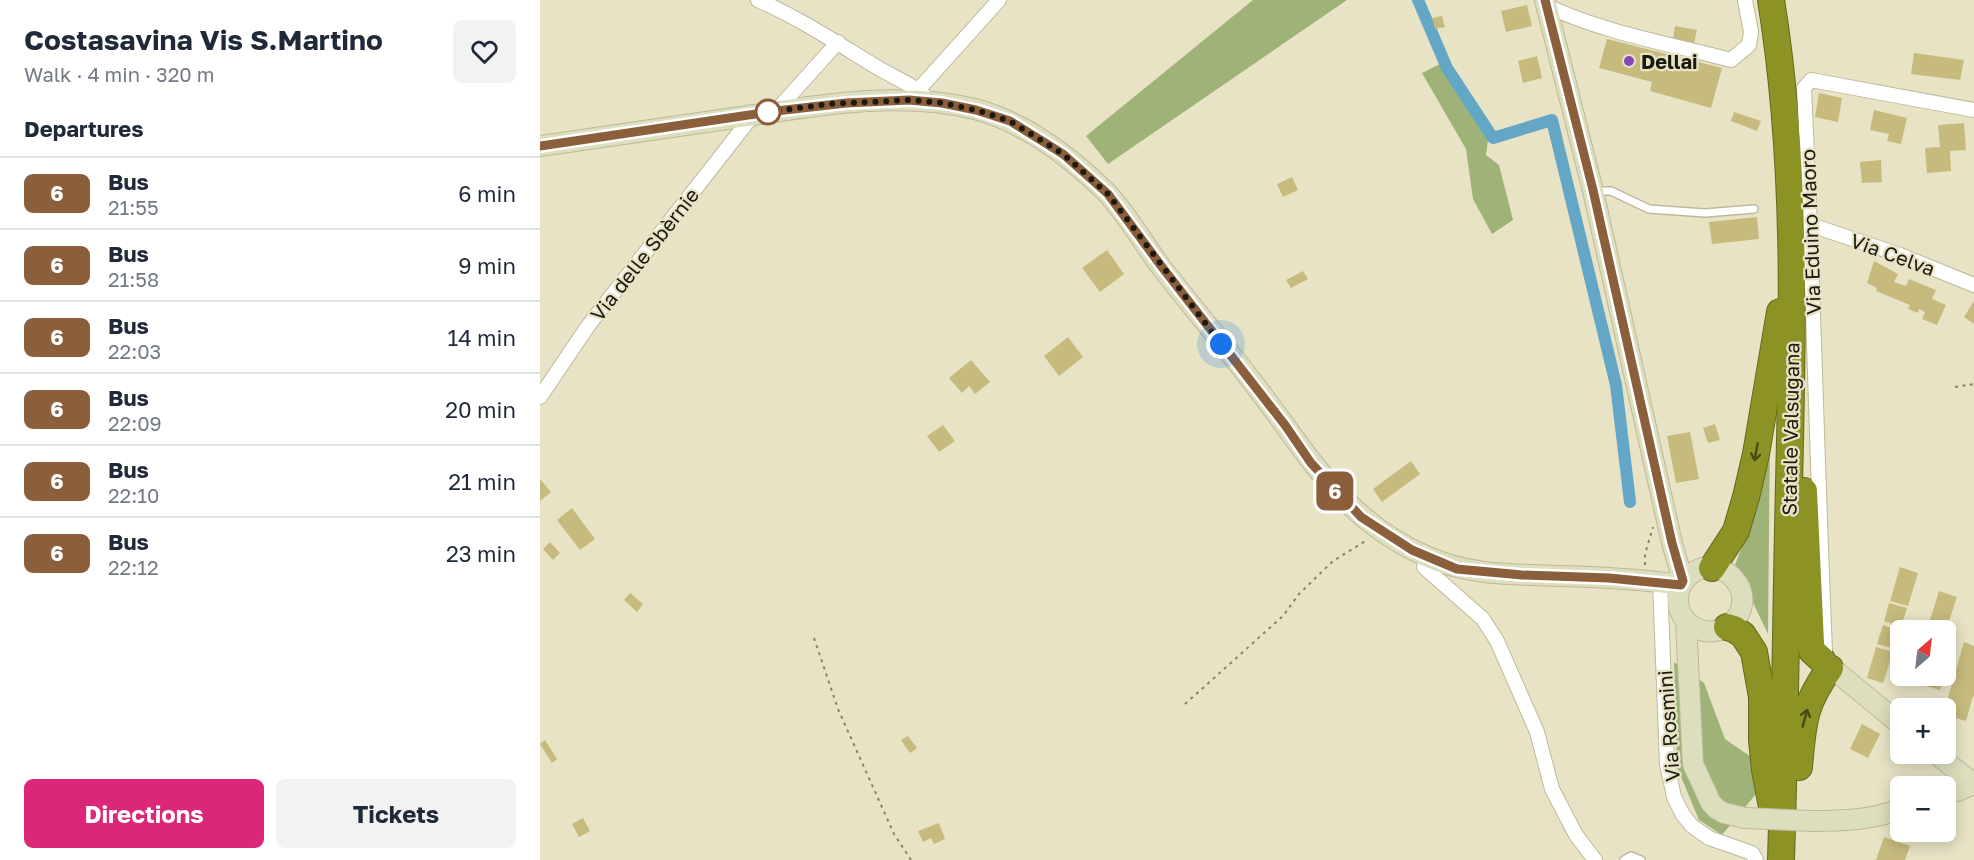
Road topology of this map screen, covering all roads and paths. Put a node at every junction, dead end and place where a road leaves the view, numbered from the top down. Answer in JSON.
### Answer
{"nodes":[{"id":1,"x":758,"y":0,"type":"edge"},
{"id":2,"x":999,"y":0,"type":"edge"},
{"id":3,"x":1745,"y":0,"type":"edge"},
{"id":4,"x":1760,"y":0,"type":"edge"},
{"id":5,"x":1771,"y":0,"type":"edge"},
{"id":6,"x":1546,"y":3,"type":"edge"},
{"id":7,"x":838,"y":42,"type":"junction"},
{"id":8,"x":925,"y":96,"type":"junction"},
{"id":9,"x":1974,"y":110,"type":"edge"},
{"id":10,"x":776,"y":111,"type":"junction"},
{"id":11,"x":753,"y":115,"type":"junction"},
{"id":12,"x":540,"y":146,"type":"edge"},
{"id":13,"x":1593,"y":190,"type":"junction"},
{"id":14,"x":1754,"y":209,"type":"dead end"},
{"id":15,"x":1811,"y":225,"type":"junction"},
{"id":16,"x":1974,"y":285,"type":"edge"},
{"id":17,"x":1786,"y":312,"type":"junction"},
{"id":18,"x":1974,"y":384,"type":"edge"},
{"id":19,"x":1955,"y":387,"type":"dead end"},
{"id":20,"x":540,"y":397,"type":"edge"},
{"id":21,"x":1382,"y":531,"type":"junction"},
{"id":22,"x":1675,"y":555,"type":"junction"},
{"id":23,"x":1427,"y":556,"type":"junction"},
{"id":24,"x":1689,"y":580,"type":"junction"},
{"id":25,"x":1660,"y":582,"type":"junction"},
{"id":26,"x":1686,"y":621,"type":"junction"},
{"id":27,"x":1716,"y":629,"type":"junction"},
{"id":28,"x":814,"y":638,"type":"dead end"},
{"id":29,"x":1686,"y":657,"type":"junction"},
{"id":30,"x":1826,"y":664,"type":"junction"},
{"id":31,"x":1185,"y":704,"type":"dead end"},
{"id":32,"x":1890,"y":716,"type":"edge"},
{"id":33,"x":1948,"y":764,"type":"edge"},
{"id":34,"x":1974,"y":784,"type":"edge"},
{"id":35,"x":1956,"y":791,"type":"edge"},
{"id":36,"x":1772,"y":808,"type":"junction"},
{"id":37,"x":1890,"y":814,"type":"edge"},
{"id":38,"x":911,"y":860,"type":"edge"},
{"id":39,"x":1595,"y":860,"type":"edge"},
{"id":40,"x":1624,"y":860,"type":"edge"},
{"id":41,"x":1641,"y":860,"type":"edge"},
{"id":42,"x":1756,"y":860,"type":"edge"},
{"id":43,"x":1770,"y":860,"type":"edge"},
{"id":44,"x":1781,"y":860,"type":"edge"},
{"id":45,"x":1793,"y":860,"type":"edge"}],
"edges":[{"from":1,"to":7,"type":"street"},
{"from":2,"to":8,"type":"street"},
{"from":3,"to":6,"type":"street"},
{"from":4,"to":17,"type":"highway","name":"Statale Valsugana"},
{"from":5,"to":17,"type":"highway","name":"Statale Valsugana"},
{"from":6,"to":13,"type":"street"},
{"from":7,"to":8,"type":"street"},
{"from":7,"to":10,"type":"street"},
{"from":8,"to":10,"type":"street"},
{"from":8,"to":21,"type":"street"},
{"from":9,"to":15,"type":"street","name":"Via Eduino Maoro"},
{"from":10,"to":11,"type":"street"},
{"from":11,"to":12,"type":"street"},
{"from":11,"to":20,"type":"street","name":"Via delle Sbèrnie"},
{"from":13,"to":14,"type":"lane"},
{"from":13,"to":22,"type":"street"},
{"from":15,"to":16,"type":"street","name":"Via Celva"},
{"from":15,"to":30,"type":"street","name":"Via Eduino Maoro"},
{"from":17,"to":24,"type":"highway","one_way":true},
{"from":17,"to":30,"type":"highway"},
{"from":17,"to":36,"type":"highway","name":"Statale Valsugana"},
{"from":17,"to":44,"type":"highway","name":"Statale Valsugana"},
{"from":18,"to":19,"type":"path"},
{"from":21,"to":23,"type":"street"},
{"from":21,"to":31,"type":"path"},
{"from":22,"to":24,"type":"street"},
{"from":22,"to":25,"type":"street"},
{"from":23,"to":25,"type":"street"},
{"from":23,"to":39,"type":"street"},
{"from":24,"to":25,"type":"street"},
{"from":24,"to":26,"type":"street"},
{"from":24,"to":27,"type":"street"},
{"from":25,"to":42,"type":"street","name":"Via Rosmini"},
{"from":26,"to":27,"type":"street"},
{"from":26,"to":29,"type":"street"},
{"from":27,"to":29,"type":"street"},
{"from":27,"to":36,"type":"highway"},
{"from":28,"to":38,"type":"path"},
{"from":29,"to":37,"type":"street","bridge":true},
{"from":30,"to":32,"type":"street"},
{"from":45,"to":30,"type":"highway","one_way":true},
{"from":33,"to":34,"type":"street"},
{"from":34,"to":35,"type":"street"},
{"from":36,"to":43,"type":"highway","name":"Statale Valsugana"},
{"from":40,"to":41,"type":"lane"}]}
